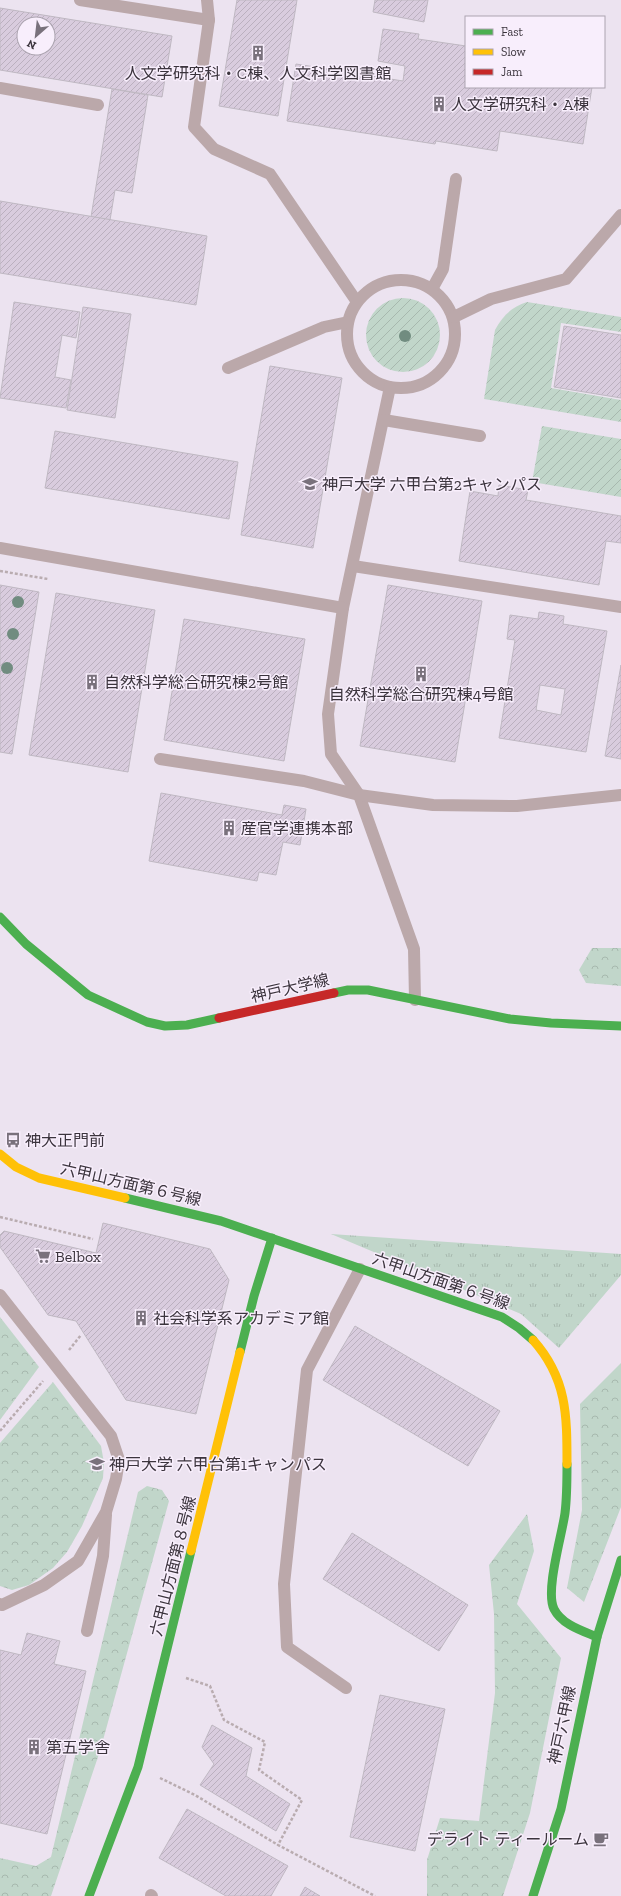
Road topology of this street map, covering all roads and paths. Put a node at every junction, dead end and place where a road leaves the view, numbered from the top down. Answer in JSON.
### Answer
{"nodes":[{"id":1,"x":80,"y":0,"type":"edge"},
{"id":2,"x":207,"y":0,"type":"edge"},
{"id":3,"x":209,"y":20,"type":"junction"},
{"id":4,"x":0,"y":88,"type":"edge"},
{"id":5,"x":98,"y":105,"type":"dead end"},
{"id":6,"x":456,"y":179,"type":"dead end"},
{"id":7,"x":621,"y":215,"type":"edge"},
{"id":8,"x":432,"y":288,"type":"junction"},
{"id":9,"x":357,"y":302,"type":"junction"},
{"id":10,"x":454,"y":317,"type":"junction"},
{"id":11,"x":348,"y":322,"type":"junction"},
{"id":12,"x":228,"y":368,"type":"dead end"},
{"id":13,"x":390,"y":387,"type":"junction"},
{"id":14,"x":384,"y":420,"type":"junction"},
{"id":15,"x":480,"y":436,"type":"dead end"},
{"id":16,"x":0,"y":548,"type":"edge"},
{"id":17,"x":354,"y":566,"type":"junction"},
{"id":18,"x":621,"y":607,"type":"edge"},
{"id":19,"x":343,"y":608,"type":"junction"},
{"id":20,"x":160,"y":759,"type":"dead end"},
{"id":21,"x":359,"y":795,"type":"junction"},
{"id":22,"x":621,"y":795,"type":"edge"},
{"id":23,"x":0,"y":917,"type":"edge"},
{"id":24,"x":415,"y":1000,"type":"junction"},
{"id":25,"x":621,"y":1026,"type":"edge"},
{"id":26,"x":0,"y":1154,"type":"edge"},
{"id":27,"x":0,"y":1216,"type":"edge"},
{"id":28,"x":272,"y":1238,"type":"junction"},
{"id":29,"x":94,"y":1239,"type":"dead end"},
{"id":30,"x":360,"y":1269,"type":"junction"},
{"id":31,"x":0,"y":1295,"type":"edge"},
{"id":32,"x":8,"y":1422,"type":"dead end"},
{"id":33,"x":0,"y":1431,"type":"edge"},
{"id":34,"x":106,"y":1512,"type":"junction"},
{"id":35,"x":621,"y":1560,"type":"edge"},
{"id":36,"x":0,"y":1604,"type":"edge"},
{"id":37,"x":87,"y":1631,"type":"dead end"},
{"id":38,"x":597,"y":1638,"type":"junction"},
{"id":39,"x":163,"y":1670,"type":"junction"},
{"id":40,"x":346,"y":1688,"type":"dead end"},
{"id":41,"x":138,"y":1767,"type":"junction"},
{"id":42,"x":278,"y":1845,"type":"junction"},
{"id":43,"x":89,"y":1896,"type":"edge"},
{"id":44,"x":375,"y":1896,"type":"edge"},
{"id":45,"x":534,"y":1896,"type":"edge"}],
"edges":[{"from":1,"to":3,"type":"lane"},
{"from":2,"to":3,"type":"lane"},
{"from":3,"to":9,"type":"lane"},
{"from":4,"to":5,"type":"lane"},
{"from":6,"to":8,"type":"lane"},
{"from":7,"to":10,"type":"lane"},
{"from":8,"to":9,"type":"lane"},
{"from":8,"to":10,"type":"lane"},
{"from":9,"to":11,"type":"lane"},
{"from":10,"to":13,"type":"lane"},
{"from":11,"to":12,"type":"lane"},
{"from":11,"to":13,"type":"lane"},
{"from":13,"to":14,"type":"lane"},
{"from":14,"to":15,"type":"lane"},
{"from":14,"to":17,"type":"lane"},
{"from":16,"to":19,"type":"lane"},
{"from":17,"to":18,"type":"lane"},
{"from":17,"to":19,"type":"lane"},
{"from":19,"to":21,"type":"lane"},
{"from":20,"to":21,"type":"lane"},
{"from":21,"to":22,"type":"lane"},
{"from":21,"to":24,"type":"lane"},
{"from":23,"to":24,"type":"street","name":"神戸大学線"},
{"from":24,"to":25,"type":"street","name":"神戸大学線"},
{"from":26,"to":28,"type":"street","name":"六甲山方面第６号線"},
{"from":27,"to":29,"type":"path"},
{"from":28,"to":30,"type":"street","name":"六甲山方面第６号線"},
{"from":28,"to":39,"type":"street","name":"六甲山方面第８号線"},
{"from":30,"to":38,"type":"street","name":"六甲山方面第６号線"},
{"from":30,"to":40,"type":"lane"},
{"from":31,"to":34,"type":"lane"},
{"from":32,"to":33,"type":"path"},
{"from":34,"to":36,"type":"lane"},
{"from":34,"to":37,"type":"lane"},
{"from":35,"to":38,"type":"street","name":"神戸六甲線"},
{"from":38,"to":45,"type":"street","name":"神戸六甲線"},
{"from":39,"to":41,"type":"street","name":"六甲山方面第８号線"},
{"from":39,"to":42,"type":"path"},
{"from":41,"to":42,"type":"path"},
{"from":41,"to":43,"type":"street","name":"六甲山方面第８号線"},
{"from":42,"to":44,"type":"path"}]}
